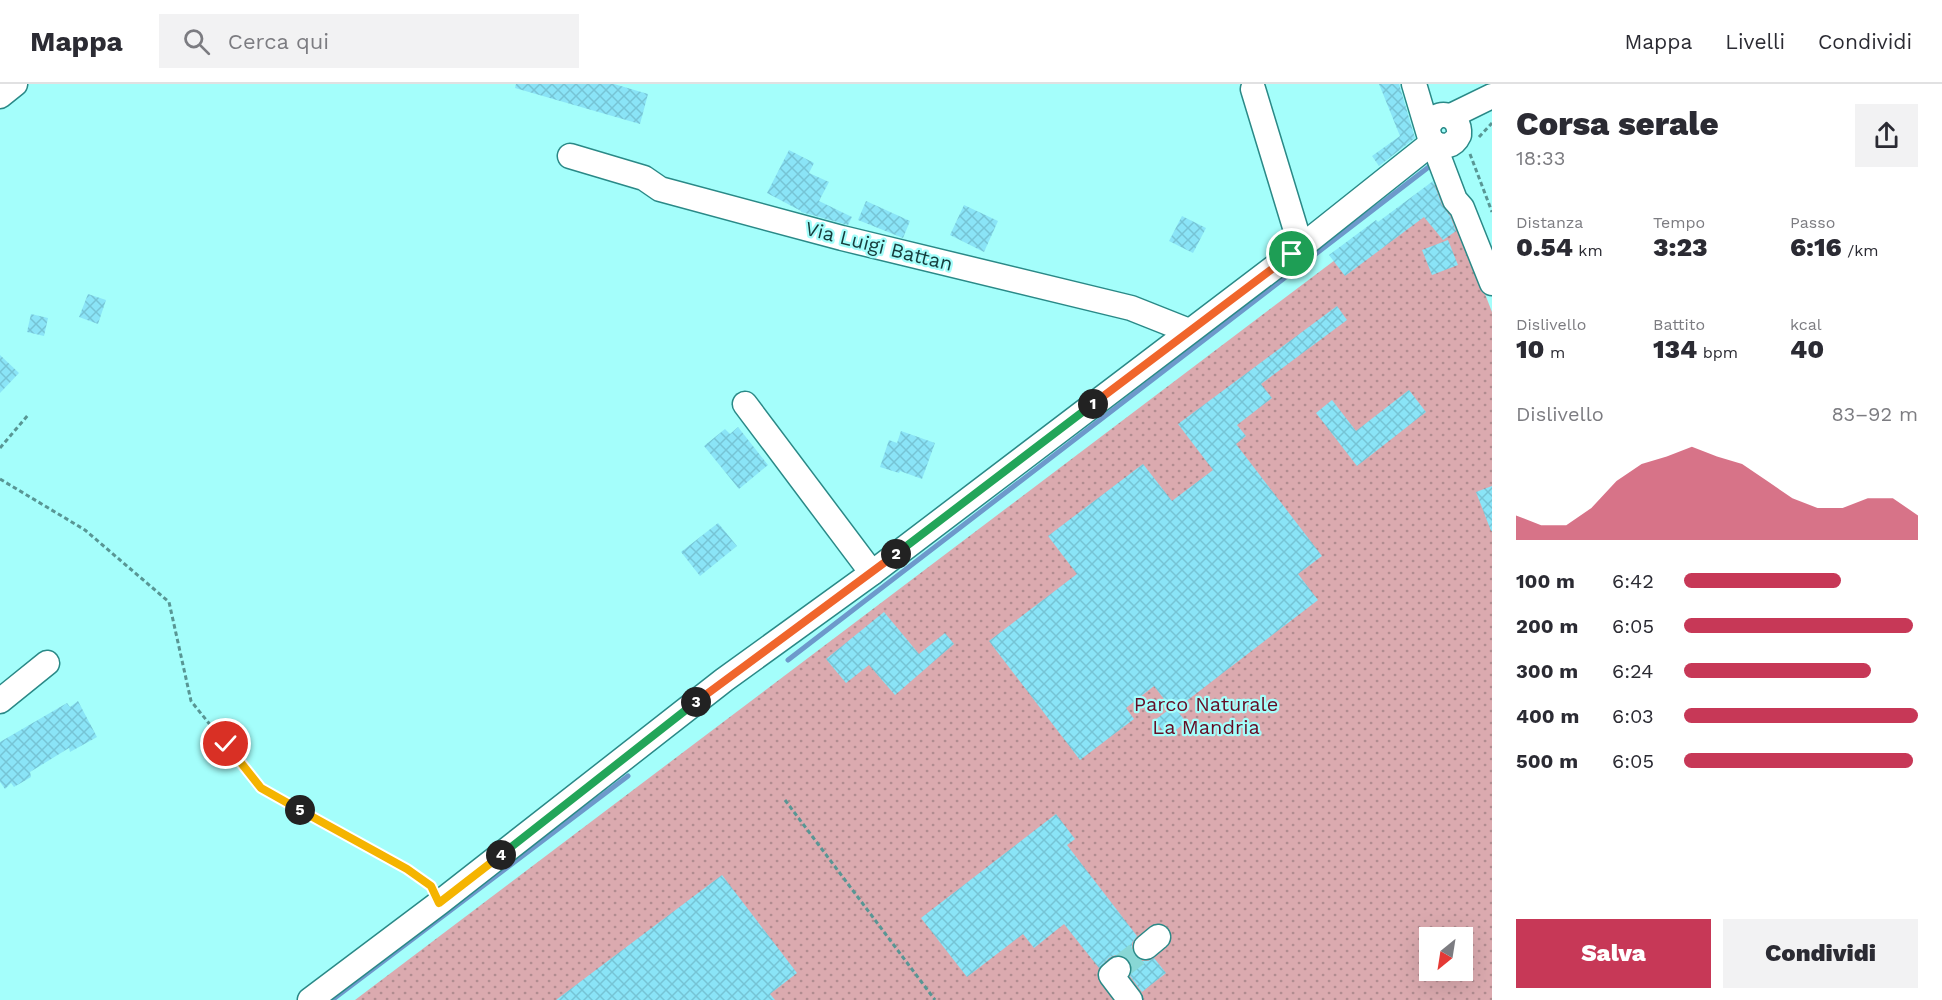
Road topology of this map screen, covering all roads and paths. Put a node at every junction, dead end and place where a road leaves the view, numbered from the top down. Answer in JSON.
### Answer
{"nodes":[{"id":1,"x":15,"y":84,"type":"edge"},
{"id":2,"x":1414,"y":84,"type":"edge"},
{"id":3,"x":1430,"y":84,"type":"edge"},
{"id":4,"x":1252,"y":89,"type":"dead end"},
{"id":5,"x":0,"y":96,"type":"edge"},
{"id":6,"x":1492,"y":96,"type":"edge"},
{"id":7,"x":1492,"y":110,"type":"edge"},
{"id":8,"x":1492,"y":123,"type":"edge"},
{"id":9,"x":1452,"y":133,"type":"junction"},
{"id":10,"x":570,"y":156,"type":"dead end"},
{"id":11,"x":1492,"y":212,"type":"edge"},
{"id":12,"x":1296,"y":251,"type":"junction"},
{"id":13,"x":1492,"y":283,"type":"edge"},
{"id":14,"x":1190,"y":331,"type":"junction"},
{"id":15,"x":745,"y":404,"type":"dead end"},
{"id":16,"x":28,"y":415,"type":"dead end"},
{"id":17,"x":0,"y":448,"type":"edge"},
{"id":18,"x":0,"y":479,"type":"edge"},
{"id":19,"x":872,"y":573,"type":"junction"},
{"id":20,"x":48,"y":663,"type":"dead end"},
{"id":21,"x":0,"y":701,"type":"edge"},
{"id":22,"x":785,"y":800,"type":"dead end"},
{"id":23,"x":439,"y":903,"type":"junction"},
{"id":24,"x":1118,"y":969,"type":"dead end"},
{"id":25,"x":310,"y":1000,"type":"edge"},
{"id":26,"x":935,"y":1000,"type":"edge"},
{"id":27,"x":1130,"y":1000,"type":"edge"}],
"edges":[{"from":1,"to":5,"type":"street"},
{"from":2,"to":9,"type":"street"},
{"from":3,"to":9,"type":"street"},
{"from":4,"to":12,"type":"street"},
{"from":6,"to":9,"type":"street"},
{"from":7,"to":9,"type":"street"},
{"from":8,"to":9,"type":"path"},
{"from":9,"to":11,"type":"path"},
{"from":9,"to":12,"type":"street"},
{"from":9,"to":13,"type":"street"},
{"from":10,"to":14,"type":"street","name":"Via Luigi Battan"},
{"from":12,"to":14,"type":"street"},
{"from":14,"to":19,"type":"street"},
{"from":15,"to":19,"type":"street"},
{"from":16,"to":17,"type":"path"},
{"from":18,"to":23,"type":"path"},
{"from":19,"to":23,"type":"street"},
{"from":20,"to":21,"type":"street"},
{"from":22,"to":26,"type":"path"},
{"from":23,"to":25,"type":"street"},
{"from":24,"to":27,"type":"street"}]}
